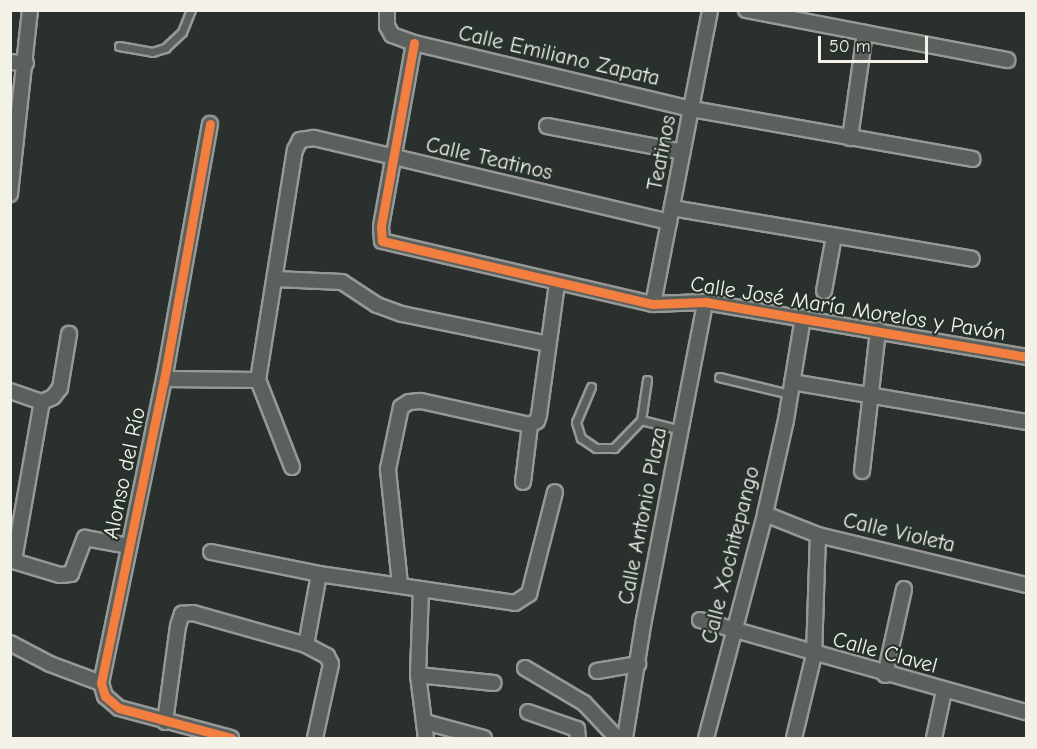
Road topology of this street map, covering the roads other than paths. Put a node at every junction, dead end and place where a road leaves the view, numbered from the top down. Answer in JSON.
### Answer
{"nodes":[{"id":1,"x":30,"y":10,"type":"edge"},
{"id":2,"x":191,"y":10,"type":"edge"},
{"id":3,"x":387,"y":10,"type":"edge"},
{"id":4,"x":710,"y":10,"type":"edge"},
{"id":5,"x":746,"y":10,"type":"edge"},
{"id":6,"x":782,"y":14,"type":"edge"},
{"id":7,"x":865,"y":33,"type":"junction"},
{"id":8,"x":414,"y":43,"type":"junction"},
{"id":9,"x":119,"y":46,"type":"dead end"},
{"id":10,"x":1007,"y":60,"type":"dead end"},
{"id":11,"x":10,"y":62,"type":"edge"},
{"id":12,"x":26,"y":63,"type":"junction"},
{"id":13,"x":692,"y":109,"type":"junction"},
{"id":14,"x":210,"y":124,"type":"dead end"},
{"id":15,"x":547,"y":126,"type":"dead end"},
{"id":16,"x":850,"y":138,"type":"junction"},
{"id":17,"x":683,"y":152,"type":"junction"},
{"id":18,"x":395,"y":159,"type":"junction"},
{"id":19,"x":974,"y":159,"type":"dead end"},
{"id":20,"x":10,"y":194,"type":"edge"},
{"id":21,"x":672,"y":208,"type":"junction"},
{"id":22,"x":669,"y":222,"type":"junction"},
{"id":23,"x":834,"y":236,"type":"junction"},
{"id":24,"x":972,"y":259,"type":"dead end"},
{"id":25,"x":275,"y":279,"type":"junction"},
{"id":26,"x":557,"y":283,"type":"junction"},
{"id":27,"x":824,"y":291,"type":"dead end"},
{"id":28,"x":705,"y":302,"type":"junction"},
{"id":29,"x":653,"y":304,"type":"junction"},
{"id":30,"x":803,"y":317,"type":"junction"},
{"id":31,"x":878,"y":330,"type":"junction"},
{"id":32,"x":69,"y":334,"type":"dead end"},
{"id":33,"x":548,"y":344,"type":"junction"},
{"id":34,"x":1026,"y":357,"type":"edge"},
{"id":35,"x":719,"y":377,"type":"dead end"},
{"id":36,"x":164,"y":379,"type":"junction"},
{"id":37,"x":258,"y":380,"type":"junction"},
{"id":38,"x":647,"y":380,"type":"dead end"},
{"id":39,"x":591,"y":387,"type":"dead end"},
{"id":40,"x":791,"y":388,"type":"junction"},
{"id":41,"x":10,"y":391,"type":"edge"},
{"id":42,"x":869,"y":394,"type":"junction"},
{"id":43,"x":42,"y":402,"type":"junction"},
{"id":44,"x":641,"y":420,"type":"junction"},
{"id":45,"x":1026,"y":423,"type":"edge"},
{"id":46,"x":530,"y":425,"type":"junction"},
{"id":47,"x":681,"y":430,"type":"junction"},
{"id":48,"x":292,"y":467,"type":"dead end"},
{"id":49,"x":862,"y":471,"type":"dead end"},
{"id":50,"x":523,"y":482,"type":"dead end"},
{"id":51,"x":555,"y":492,"type":"dead end"},
{"id":52,"x":765,"y":514,"type":"junction"},
{"id":53,"x":818,"y":535,"type":"junction"},
{"id":54,"x":129,"y":546,"type":"junction"},
{"id":55,"x":211,"y":552,"type":"dead end"},
{"id":56,"x":12,"y":560,"type":"edge"},
{"id":57,"x":319,"y":574,"type":"junction"},
{"id":58,"x":400,"y":584,"type":"junction"},
{"id":59,"x":1026,"y":585,"type":"edge"},
{"id":60,"x":422,"y":589,"type":"junction"},
{"id":61,"x":904,"y":589,"type":"dead end"},
{"id":62,"x":700,"y":620,"type":"dead end"},
{"id":63,"x":734,"y":628,"type":"junction"},
{"id":64,"x":10,"y":643,"type":"edge"},
{"id":65,"x":306,"y":645,"type":"junction"},
{"id":66,"x":814,"y":655,"type":"junction"},
{"id":67,"x":638,"y":664,"type":"junction"},
{"id":68,"x":525,"y":668,"type":"dead end"},
{"id":69,"x":597,"y":671,"type":"dead end"},
{"id":70,"x":418,"y":675,"type":"junction"},
{"id":71,"x":885,"y":675,"type":"junction"},
{"id":72,"x":101,"y":683,"type":"junction"},
{"id":73,"x":494,"y":683,"type":"dead end"},
{"id":74,"x":944,"y":691,"type":"junction"},
{"id":75,"x":528,"y":712,"type":"dead end"},
{"id":76,"x":1026,"y":712,"type":"edge"},
{"id":77,"x":165,"y":722,"type":"junction"},
{"id":78,"x":425,"y":722,"type":"junction"},
{"id":79,"x":231,"y":738,"type":"edge"},
{"id":80,"x":315,"y":738,"type":"edge"},
{"id":81,"x":426,"y":738,"type":"edge"},
{"id":82,"x":484,"y":738,"type":"edge"},
{"id":83,"x":578,"y":738,"type":"edge"},
{"id":84,"x":617,"y":738,"type":"edge"},
{"id":85,"x":625,"y":738,"type":"edge"},
{"id":86,"x":706,"y":738,"type":"edge"},
{"id":87,"x":794,"y":738,"type":"edge"},
{"id":88,"x":934,"y":738,"type":"edge"}],
"edges":[{"from":1,"to":12,"type":"street"},
{"from":2,"to":9,"type":"lane"},
{"from":3,"to":8,"type":"street","name":"Calle Emiliano Zapata"},
{"from":4,"to":13,"type":"street","name":"Teatinos"},
{"from":5,"to":6,"type":"street"},
{"from":6,"to":7,"type":"street"},
{"from":7,"to":10,"type":"street"},
{"from":7,"to":16,"type":"street"},
{"from":8,"to":13,"type":"street","name":"Calle Emiliano Zapata"},
{"from":8,"to":18,"type":"street"},
{"from":11,"to":12,"type":"street"},
{"from":12,"to":20,"type":"street"},
{"from":13,"to":16,"type":"street","name":"Calle Emiliano Zapata"},
{"from":13,"to":17,"type":"street","name":"Teatinos"},
{"from":14,"to":36,"type":"street","name":"Alonso del Río"},
{"from":15,"to":17,"type":"street"},
{"from":16,"to":19,"type":"street","name":"Calle Emiliano Zapata"},
{"from":17,"to":21,"type":"street","name":"Teatinos"},
{"from":18,"to":22,"type":"street","name":"Calle Teatinos"},
{"from":18,"to":25,"type":"street","name":"Calle Teatinos"},
{"from":18,"to":26,"type":"street","name":"Calle José María Morelos y Pavón"},
{"from":21,"to":22,"type":"street","name":"Teatinos"},
{"from":21,"to":23,"type":"street"},
{"from":22,"to":29,"type":"street","name":"Teatinos"},
{"from":23,"to":24,"type":"street"},
{"from":23,"to":27,"type":"street"},
{"from":25,"to":33,"type":"street"},
{"from":25,"to":37,"type":"street"},
{"from":26,"to":29,"type":"street","name":"Calle José María Morelos y Pavón"},
{"from":26,"to":33,"type":"street"},
{"from":28,"to":29,"type":"street","name":"Calle José María Morelos y Pavón"},
{"from":28,"to":30,"type":"street","name":"Calle José María Morelos y Pavón"},
{"from":28,"to":47,"type":"street","name":"Calle Antonio Plaza"},
{"from":30,"to":31,"type":"street","name":"Calle José María Morelos y Pavón"},
{"from":30,"to":40,"type":"street","name":"Calle Xochitepango"},
{"from":31,"to":34,"type":"street","name":"Calle José María Morelos y Pavón"},
{"from":31,"to":42,"type":"street"},
{"from":32,"to":43,"type":"street"},
{"from":33,"to":46,"type":"street"},
{"from":35,"to":40,"type":"lane"},
{"from":36,"to":37,"type":"street"},
{"from":36,"to":54,"type":"street","name":"Alonso del Río"},
{"from":37,"to":48,"type":"street"},
{"from":38,"to":44,"type":"lane"},
{"from":39,"to":44,"type":"lane"},
{"from":40,"to":42,"type":"street"},
{"from":40,"to":52,"type":"street","name":"Calle Xochitepango"},
{"from":41,"to":43,"type":"street"},
{"from":42,"to":45,"type":"street"},
{"from":42,"to":49,"type":"street"},
{"from":43,"to":56,"type":"street"},
{"from":44,"to":47,"type":"lane"},
{"from":46,"to":50,"type":"street"},
{"from":46,"to":58,"type":"street"},
{"from":47,"to":67,"type":"street","name":"Calle Antonio Plaza"},
{"from":51,"to":60,"type":"street"},
{"from":52,"to":53,"type":"street","name":"Calle Violeta"},
{"from":52,"to":63,"type":"street","name":"Calle Xochitepango"},
{"from":53,"to":59,"type":"street","name":"Calle Violeta"},
{"from":53,"to":66,"type":"street"},
{"from":54,"to":56,"type":"street"},
{"from":54,"to":72,"type":"street","name":"Alonso del Río"},
{"from":55,"to":57,"type":"street"},
{"from":57,"to":58,"type":"street"},
{"from":57,"to":65,"type":"street"},
{"from":58,"to":60,"type":"street"},
{"from":60,"to":70,"type":"street"},
{"from":61,"to":71,"type":"street"},
{"from":62,"to":63,"type":"street","name":"Calle Clavel"},
{"from":63,"to":66,"type":"street","name":"Calle Clavel"},
{"from":63,"to":86,"type":"street","name":"Calle Xochitepango"},
{"from":64,"to":72,"type":"street"},
{"from":65,"to":77,"type":"street"},
{"from":65,"to":80,"type":"street"},
{"from":66,"to":71,"type":"street","name":"Calle Clavel"},
{"from":66,"to":87,"type":"street"},
{"from":67,"to":69,"type":"street"},
{"from":67,"to":85,"type":"street","name":"Calle Antonio Plaza"},
{"from":68,"to":84,"type":"street"},
{"from":70,"to":73,"type":"street"},
{"from":70,"to":78,"type":"street"},
{"from":71,"to":74,"type":"street","name":"Calle Clavel"},
{"from":72,"to":77,"type":"street"},
{"from":74,"to":76,"type":"street","name":"Calle Clavel"},
{"from":74,"to":88,"type":"street"},
{"from":75,"to":83,"type":"street"},
{"from":77,"to":79,"type":"street"},
{"from":78,"to":81,"type":"street"},
{"from":78,"to":82,"type":"street"}]}
